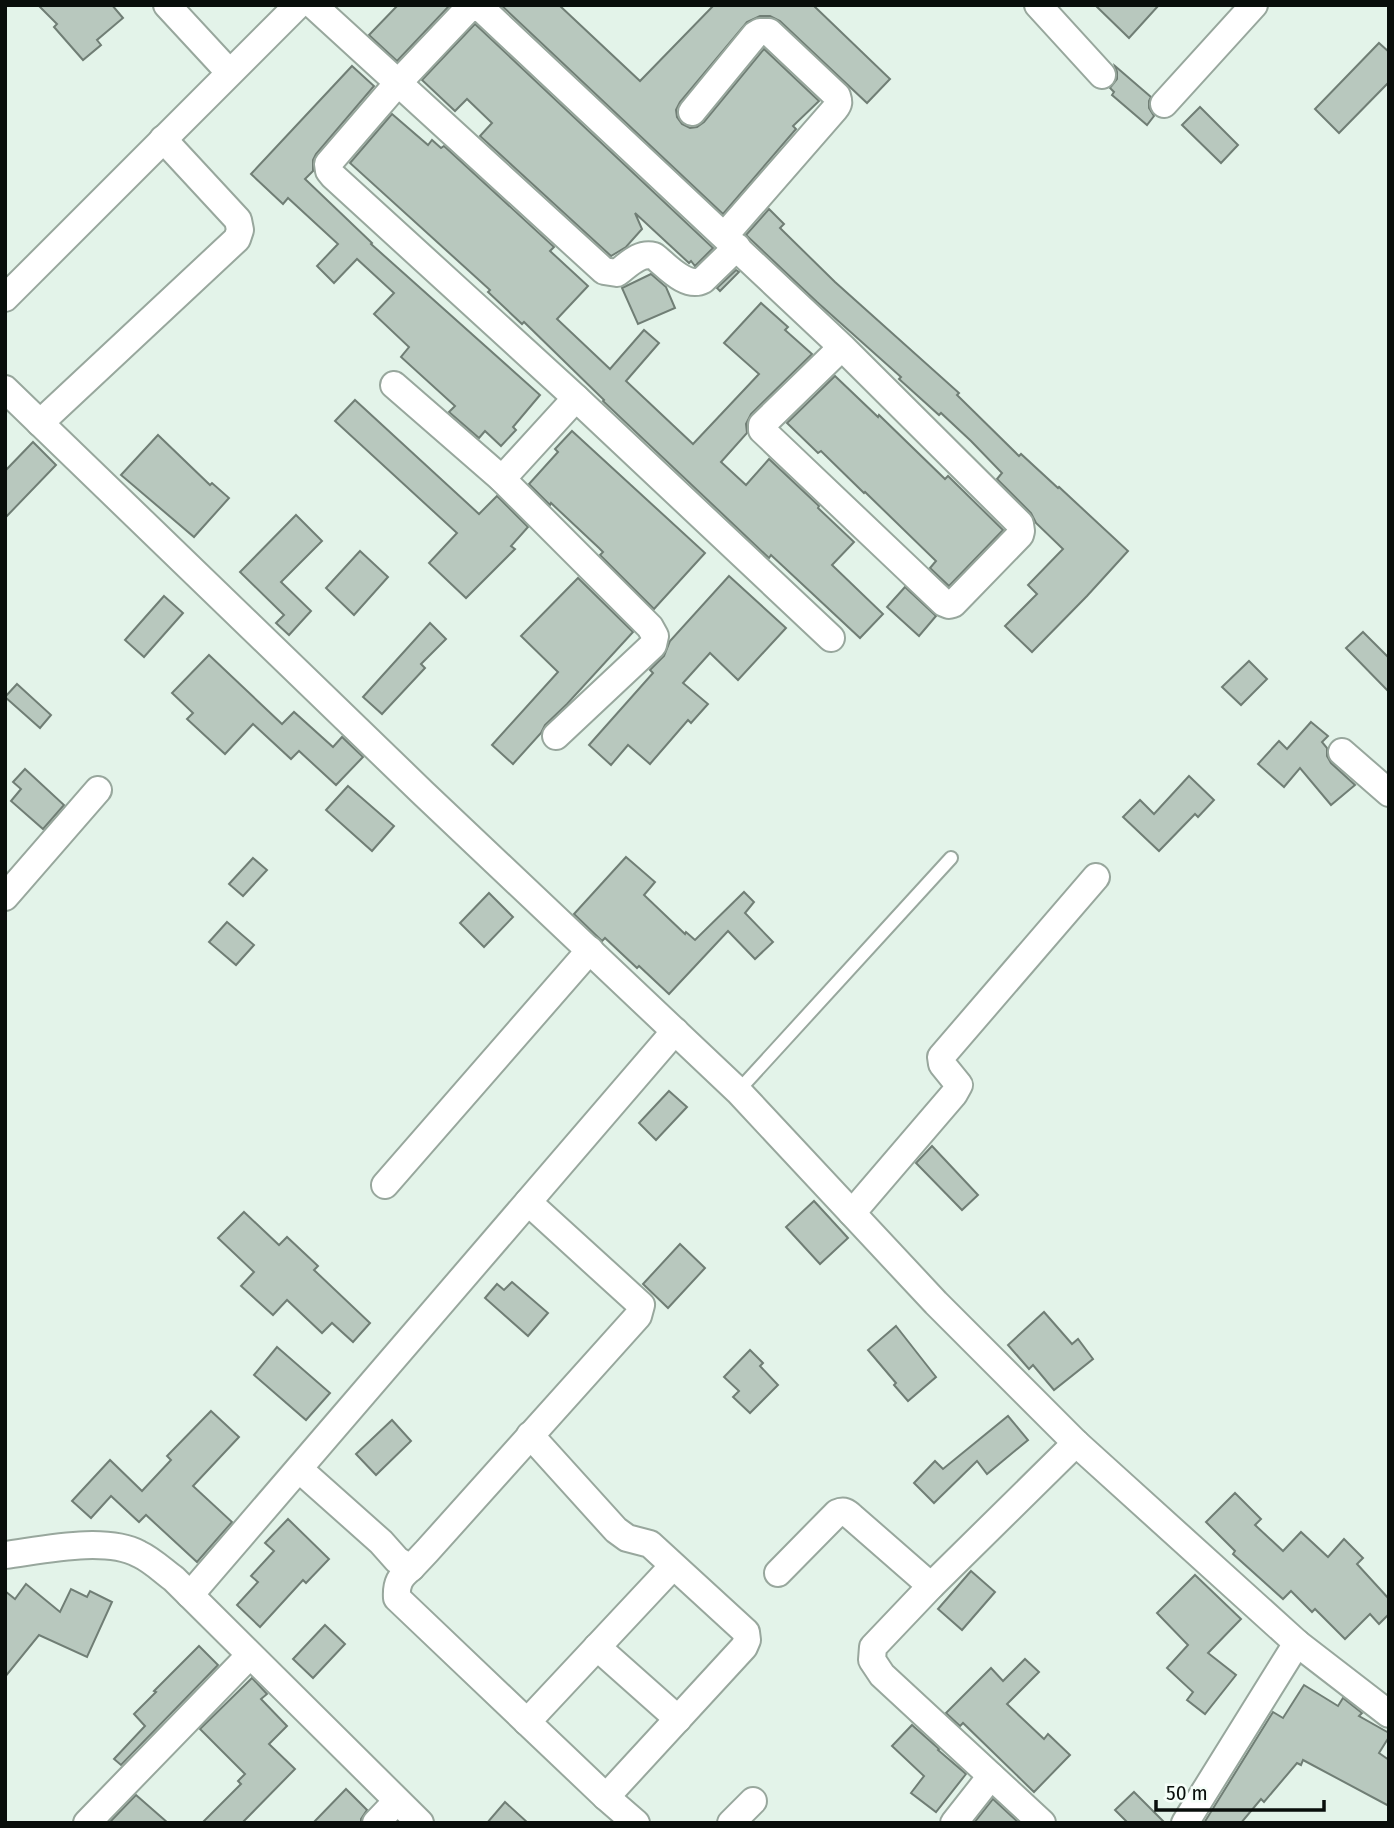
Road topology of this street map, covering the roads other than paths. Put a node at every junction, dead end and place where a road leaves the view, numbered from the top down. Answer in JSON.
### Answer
{"nodes":[{"id":1,"x":167,"y":5,"type":"edge"},
{"id":2,"x":298,"y":5,"type":"edge"},
{"id":3,"x":313,"y":5,"type":"edge"},
{"id":4,"x":1038,"y":5,"type":"edge"},
{"id":5,"x":1254,"y":5,"type":"edge"},
{"id":6,"x":229,"y":72,"type":"junction"},
{"id":7,"x":1101,"y":75,"type":"dead end"},
{"id":8,"x":397,"y":84,"type":"junction"},
{"id":9,"x":1164,"y":104,"type":"dead end"},
{"id":10,"x":692,"y":112,"type":"dead end"},
{"id":11,"x":163,"y":139,"type":"junction"},
{"id":12,"x":731,"y":241,"type":"junction"},
{"id":13,"x":5,"y":298,"type":"edge"},
{"id":14,"x":842,"y":347,"type":"junction"},
{"id":15,"x":394,"y":385,"type":"dead end"},
{"id":16,"x":5,"y":389,"type":"edge"},
{"id":17,"x":576,"y":398,"type":"junction"},
{"id":18,"x":40,"y":423,"type":"junction"},
{"id":19,"x":502,"y":479,"type":"junction"},
{"id":20,"x":831,"y":638,"type":"dead end"},
{"id":21,"x":556,"y":736,"type":"dead end"},
{"id":22,"x":1342,"y":752,"type":"dead end"},
{"id":23,"x":98,"y":790,"type":"dead end"},
{"id":24,"x":1389,"y":793,"type":"edge"},
{"id":25,"x":951,"y":858,"type":"dead end"},
{"id":26,"x":1096,"y":877,"type":"dead end"},
{"id":27,"x":5,"y":897,"type":"edge"},
{"id":28,"x":590,"y":950,"type":"junction"},
{"id":29,"x":675,"y":1031,"type":"junction"},
{"id":30,"x":738,"y":1091,"type":"junction"},
{"id":31,"x":385,"y":1185,"type":"dead end"},
{"id":32,"x":528,"y":1202,"type":"junction"},
{"id":33,"x":852,"y":1213,"type":"junction"},
{"id":34,"x":530,"y":1435,"type":"junction"},
{"id":35,"x":1076,"y":1443,"type":"junction"},
{"id":36,"x":299,"y":1469,"type":"junction"},
{"id":37,"x":5,"y":1555,"type":"edge"},
{"id":38,"x":673,"y":1566,"type":"junction"},
{"id":39,"x":411,"y":1567,"type":"junction"},
{"id":40,"x":778,"y":1573,"type":"dead end"},
{"id":41,"x":931,"y":1586,"type":"junction"},
{"id":42,"x":190,"y":1595,"type":"junction"},
{"id":43,"x":1297,"y":1643,"type":"junction"},
{"id":44,"x":597,"y":1647,"type":"junction"},
{"id":45,"x":250,"y":1655,"type":"junction"},
{"id":46,"x":1389,"y":1714,"type":"edge"},
{"id":47,"x":678,"y":1719,"type":"junction"},
{"id":48,"x":527,"y":1721,"type":"junction"},
{"id":49,"x":991,"y":1776,"type":"junction"},
{"id":50,"x":606,"y":1797,"type":"junction"},
{"id":51,"x":397,"y":1801,"type":"junction"},
{"id":52,"x":753,"y":1801,"type":"dead end"},
{"id":53,"x":87,"y":1823,"type":"edge"},
{"id":54,"x":376,"y":1823,"type":"edge"},
{"id":55,"x":420,"y":1823,"type":"edge"},
{"id":56,"x":636,"y":1823,"type":"edge"},
{"id":57,"x":732,"y":1823,"type":"edge"},
{"id":58,"x":954,"y":1823,"type":"edge"},
{"id":59,"x":1042,"y":1823,"type":"edge"},
{"id":60,"x":1185,"y":1823,"type":"edge"}],
"edges":[{"from":1,"to":6,"type":"street"},
{"from":2,"to":6,"type":"street"},
{"from":3,"to":8,"type":"street"},
{"from":4,"to":7,"type":"street"},
{"from":5,"to":9,"type":"street"},
{"from":6,"to":11,"type":"street"},
{"from":8,"to":12,"type":"street"},
{"from":8,"to":12,"type":"street"},
{"from":8,"to":17,"type":"street"},
{"from":10,"to":12,"type":"street"},
{"from":11,"to":13,"type":"street"},
{"from":11,"to":18,"type":"street"},
{"from":12,"to":14,"type":"street"},
{"from":14,"to":14,"type":"street"},
{"from":15,"to":19,"type":"street"},
{"from":16,"to":18,"type":"street"},
{"from":17,"to":19,"type":"street"},
{"from":17,"to":20,"type":"street"},
{"from":18,"to":28,"type":"street"},
{"from":19,"to":21,"type":"street"},
{"from":22,"to":24,"type":"street"},
{"from":23,"to":27,"type":"street"},
{"from":25,"to":30,"type":"lane"},
{"from":26,"to":33,"type":"street"},
{"from":28,"to":29,"type":"street"},
{"from":28,"to":31,"type":"street"},
{"from":29,"to":30,"type":"street"},
{"from":29,"to":32,"type":"street"},
{"from":30,"to":33,"type":"street"},
{"from":32,"to":34,"type":"street"},
{"from":32,"to":36,"type":"street"},
{"from":33,"to":35,"type":"street"},
{"from":34,"to":38,"type":"street"},
{"from":34,"to":39,"type":"street"},
{"from":35,"to":41,"type":"street"},
{"from":35,"to":43,"type":"street"},
{"from":36,"to":39,"type":"street"},
{"from":36,"to":42,"type":"street"},
{"from":37,"to":42,"type":"street"},
{"from":38,"to":44,"type":"street"},
{"from":38,"to":47,"type":"street"},
{"from":39,"to":48,"type":"street"},
{"from":40,"to":41,"type":"street"},
{"from":41,"to":49,"type":"street"},
{"from":42,"to":45,"type":"street"},
{"from":43,"to":46,"type":"street"},
{"from":43,"to":60,"type":"street"},
{"from":44,"to":47,"type":"street"},
{"from":44,"to":48,"type":"street"},
{"from":45,"to":51,"type":"street"},
{"from":45,"to":53,"type":"street"},
{"from":47,"to":50,"type":"street"},
{"from":48,"to":50,"type":"street"},
{"from":49,"to":58,"type":"street"},
{"from":49,"to":59,"type":"street"},
{"from":50,"to":56,"type":"street"},
{"from":51,"to":54,"type":"street"},
{"from":51,"to":55,"type":"street"},
{"from":52,"to":57,"type":"street"}]}
